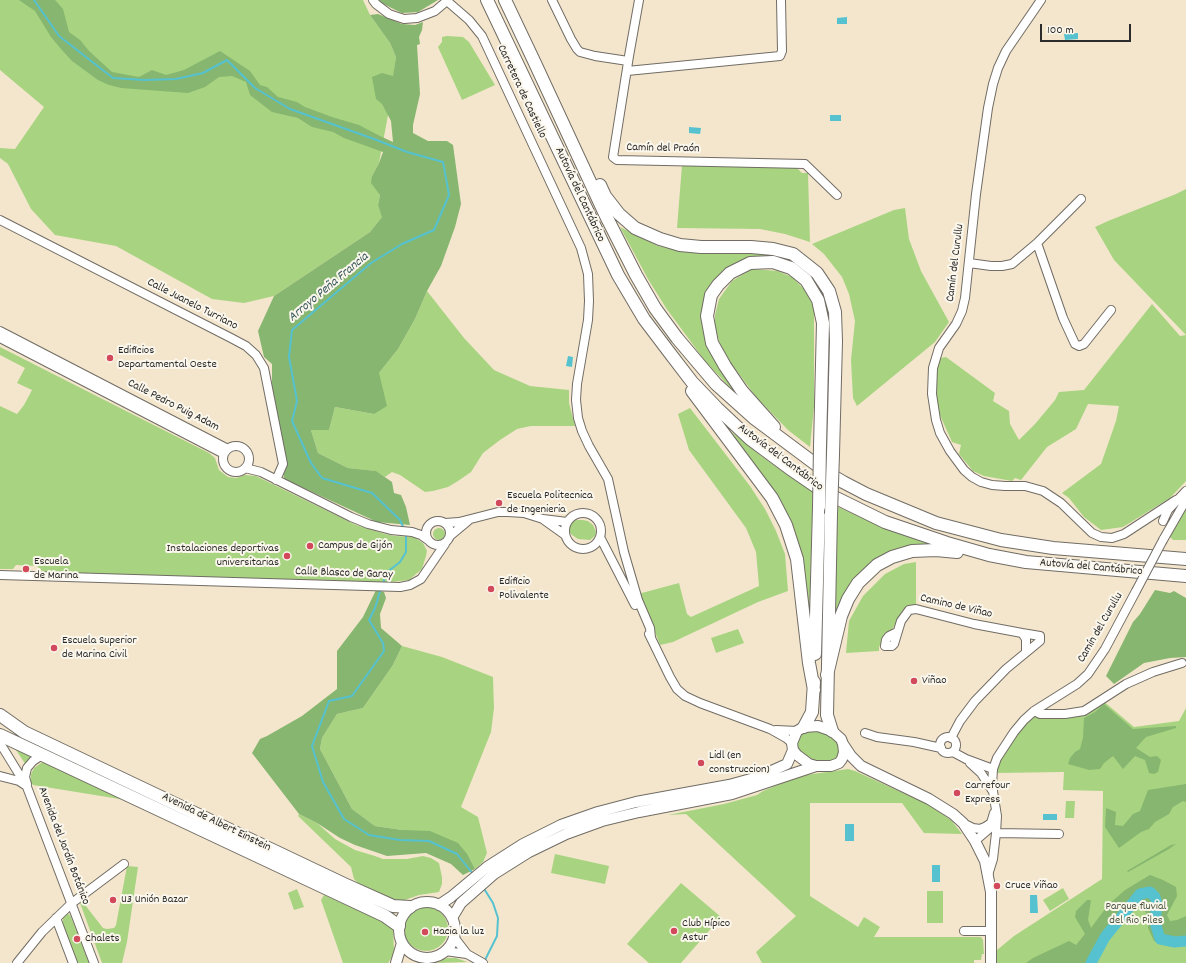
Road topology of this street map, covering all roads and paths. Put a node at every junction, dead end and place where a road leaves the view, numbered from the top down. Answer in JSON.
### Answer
{"nodes":[{"id":1,"x":373,"y":0,"type":"edge"},
{"id":2,"x":487,"y":0,"type":"edge"},
{"id":3,"x":505,"y":0,"type":"edge"},
{"id":4,"x":552,"y":0,"type":"edge"},
{"id":5,"x":639,"y":0,"type":"edge"},
{"id":6,"x":781,"y":0,"type":"edge"},
{"id":7,"x":1041,"y":0,"type":"edge"},
{"id":8,"x":448,"y":1,"type":"edge"},
{"id":9,"x":513,"y":17,"type":"junction"},
{"id":10,"x":628,"y":61,"type":"junction"},
{"id":11,"x":627,"y":71,"type":"junction"},
{"id":12,"x":837,"y":195,"type":"dead end"},
{"id":13,"x":1081,"y":199,"type":"dead end"},
{"id":14,"x":0,"y":220,"type":"edge"},
{"id":15,"x":592,"y":223,"type":"junction"},
{"id":16,"x":1037,"y":243,"type":"junction"},
{"id":17,"x":969,"y":263,"type":"junction"},
{"id":18,"x":1111,"y":310,"type":"dead end"},
{"id":19,"x":0,"y":331,"type":"edge"},
{"id":20,"x":0,"y":338,"type":"edge"},
{"id":21,"x":226,"y":451,"type":"junction"},
{"id":22,"x":810,"y":460,"type":"junction"},
{"id":23,"x":247,"y":464,"type":"junction"},
{"id":24,"x":276,"y":480,"type":"junction"},
{"id":25,"x":1186,"y":491,"type":"edge"},
{"id":26,"x":1176,"y":500,"type":"junction"},
{"id":27,"x":1186,"y":500,"type":"edge"},
{"id":28,"x":1181,"y":509,"type":"junction"},
{"id":29,"x":1149,"y":518,"type":"junction"},
{"id":30,"x":471,"y":519,"type":"junction"},
{"id":31,"x":543,"y":519,"type":"junction"},
{"id":32,"x":567,"y":522,"type":"junction"},
{"id":33,"x":1163,"y":522,"type":"junction"},
{"id":34,"x":445,"y":523,"type":"junction"},
{"id":35,"x":428,"y":527,"type":"junction"},
{"id":36,"x":412,"y":532,"type":"junction"},
{"id":37,"x":565,"y":535,"type":"junction"},
{"id":38,"x":450,"y":536,"type":"junction"},
{"id":39,"x":600,"y":537,"type":"junction"},
{"id":40,"x":1163,"y":540,"type":"junction"},
{"id":41,"x":430,"y":542,"type":"junction"},
{"id":42,"x":445,"y":544,"type":"junction"},
{"id":43,"x":594,"y":544,"type":"junction"},
{"id":44,"x":1186,"y":559,"type":"edge"},
{"id":45,"x":614,"y":564,"type":"junction"},
{"id":46,"x":431,"y":565,"type":"junction"},
{"id":47,"x":629,"y":570,"type":"junction"},
{"id":48,"x":1117,"y":571,"type":"junction"},
{"id":49,"x":0,"y":575,"type":"edge"},
{"id":50,"x":1186,"y":576,"type":"edge"},
{"id":51,"x":627,"y":588,"type":"junction"},
{"id":52,"x":897,"y":632,"type":"dead end"},
{"id":53,"x":1022,"y":633,"type":"junction"},
{"id":54,"x":651,"y":638,"type":"junction"},
{"id":55,"x":1026,"y":652,"type":"junction"},
{"id":56,"x":1184,"y":663,"type":"edge"},
{"id":57,"x":827,"y":675,"type":"junction"},
{"id":58,"x":814,"y":690,"type":"junction"},
{"id":59,"x":1034,"y":711,"type":"junction"},
{"id":60,"x":0,"y":715,"type":"edge"},
{"id":61,"x":0,"y":721,"type":"edge"},
{"id":62,"x":770,"y":729,"type":"junction"},
{"id":63,"x":800,"y":729,"type":"junction"},
{"id":64,"x":832,"y":731,"type":"junction"},
{"id":65,"x":24,"y":732,"type":"junction"},
{"id":66,"x":865,"y":733,"type":"dead end"},
{"id":67,"x":0,"y":735,"type":"edge"},
{"id":68,"x":951,"y":738,"type":"junction"},
{"id":69,"x":0,"y":743,"type":"edge"},
{"id":70,"x":843,"y":744,"type":"junction"},
{"id":71,"x":792,"y":746,"type":"junction"},
{"id":72,"x":941,"y":748,"type":"junction"},
{"id":73,"x":953,"y":752,"type":"junction"},
{"id":74,"x":1000,"y":753,"type":"junction"},
{"id":75,"x":47,"y":757,"type":"junction"},
{"id":76,"x":966,"y":759,"type":"junction"},
{"id":77,"x":816,"y":766,"type":"junction"},
{"id":78,"x":832,"y":766,"type":"junction"},
{"id":79,"x":861,"y":766,"type":"junction"},
{"id":80,"x":977,"y":770,"type":"junction"},
{"id":81,"x":993,"y":771,"type":"junction"},
{"id":82,"x":0,"y":776,"type":"edge"},
{"id":83,"x":27,"y":787,"type":"junction"},
{"id":84,"x":994,"y":792,"type":"junction"},
{"id":85,"x":996,"y":802,"type":"junction"},
{"id":86,"x":963,"y":823,"type":"junction"},
{"id":87,"x":991,"y":823,"type":"junction"},
{"id":88,"x":996,"y":833,"type":"junction"},
{"id":89,"x":1060,"y":834,"type":"dead end"},
{"id":90,"x":976,"y":841,"type":"junction"},
{"id":91,"x":124,"y":864,"type":"dead end"},
{"id":92,"x":490,"y":871,"type":"junction"},
{"id":93,"x":988,"y":875,"type":"junction"},
{"id":94,"x":464,"y":892,"type":"junction"},
{"id":95,"x":72,"y":903,"type":"junction"},
{"id":96,"x":439,"y":905,"type":"junction"},
{"id":97,"x":410,"y":907,"type":"junction"},
{"id":98,"x":56,"y":918,"type":"junction"},
{"id":99,"x":452,"y":918,"type":"junction"},
{"id":100,"x":399,"y":926,"type":"junction"},
{"id":101,"x":964,"y":931,"type":"dead end"},
{"id":102,"x":992,"y":931,"type":"junction"},
{"id":103,"x":454,"y":937,"type":"junction"},
{"id":104,"x":402,"y":943,"type":"junction"},
{"id":105,"x":444,"y":952,"type":"junction"},
{"id":106,"x":468,"y":955,"type":"junction"},
{"id":107,"x":415,"y":960,"type":"edge"},
{"id":108,"x":17,"y":963,"type":"edge"},
{"id":109,"x":72,"y":963,"type":"edge"},
{"id":110,"x":94,"y":963,"type":"edge"},
{"id":111,"x":396,"y":963,"type":"edge"},
{"id":112,"x":483,"y":963,"type":"edge"},
{"id":113,"x":991,"y":963,"type":"edge"}],
"edges":[{"from":1,"to":8,"type":"street"},
{"from":2,"to":15,"type":"highway","name":"Autovía del Cantábrico"},
{"from":3,"to":9,"type":"highway","name":"Autovía del Cantábrico"},
{"from":4,"to":10,"type":"street"},
{"from":5,"to":10,"type":"street","name":"Camín del Praón"},
{"from":6,"to":11,"type":"street"},
{"from":7,"to":17,"type":"street","name":"Camín del Curullu"},
{"from":8,"to":47,"type":"street","name":"Carretera de Castiello"},
{"from":9,"to":22,"type":"highway","name":"Autovía del Cantábrico"},
{"from":9,"to":57,"type":"highway","bridge":true},
{"from":10,"to":11,"type":"street","name":"Camín del Praón"},
{"from":11,"to":12,"type":"street","name":"Camín del Praón"},
{"from":13,"to":16,"type":"street"},
{"from":14,"to":24,"type":"street","name":"Calle Juanelo Turriano"},
{"from":15,"to":48,"type":"highway","name":"Autovía del Cantábrico"},
{"from":15,"to":58,"type":"highway"},
{"from":16,"to":17,"type":"street"},
{"from":16,"to":18,"type":"street"},
{"from":17,"to":29,"type":"street","name":"Camín del Curullu"},
{"from":19,"to":21,"type":"street","name":"Calle Pedro Puig Adam"},
{"from":20,"to":21,"type":"street","name":"Calle Pedro Puig Adam"},
{"from":21,"to":23,"type":"street"},
{"from":21,"to":23,"type":"street"},
{"from":22,"to":44,"type":"highway","name":"Autovía del Cantábrico"},
{"from":22,"to":58,"type":"highway","bridge":true},
{"from":23,"to":24,"type":"street"},
{"from":24,"to":36,"type":"street"},
{"from":25,"to":26,"type":"street"},
{"from":26,"to":29,"type":"street","name":"Camín del Curullu"},
{"from":26,"to":33,"type":"street"},
{"from":27,"to":28,"type":"street"},
{"from":28,"to":33,"type":"street"},
{"from":28,"to":40,"type":"street"},
{"from":29,"to":33,"type":"street"},
{"from":30,"to":31,"type":"street"},
{"from":30,"to":34,"type":"street"},
{"from":30,"to":38,"type":"street"},
{"from":31,"to":32,"type":"street"},
{"from":31,"to":37,"type":"street"},
{"from":32,"to":37,"type":"street"},
{"from":32,"to":39,"type":"street"},
{"from":33,"to":40,"type":"street","name":"Camín del Curullu"},
{"from":34,"to":35,"type":"street"},
{"from":34,"to":38,"type":"street"},
{"from":35,"to":36,"type":"street"},
{"from":35,"to":41,"type":"street"},
{"from":36,"to":41,"type":"street"},
{"from":37,"to":43,"type":"street"},
{"from":38,"to":42,"type":"street"},
{"from":39,"to":43,"type":"street"},
{"from":39,"to":45,"type":"street"},
{"from":40,"to":59,"type":"street","name":"Camín del Curullu","bridge":true},
{"from":41,"to":42,"type":"street"},
{"from":41,"to":46,"type":"street"},
{"from":42,"to":46,"type":"street"},
{"from":43,"to":45,"type":"street"},
{"from":45,"to":51,"type":"street"},
{"from":46,"to":49,"type":"street","name":"Calle Blasco de Garay"},
{"from":47,"to":51,"type":"street","name":"Carretera de Castiello"},
{"from":47,"to":54,"type":"street","name":"Carretera de Castiello"},
{"from":48,"to":50,"type":"highway","name":"Autovía del Cantábrico"},
{"from":48,"to":57,"type":"highway"},
{"from":51,"to":54,"type":"street","name":"Carretera de Castiello"},
{"from":52,"to":53,"type":"street","name":"Camino de Viñao"},
{"from":53,"to":55,"type":"street"},
{"from":53,"to":55,"type":"street","name":"Camino de Viñao"},
{"from":54,"to":62,"type":"street","name":"Carretera de Castiello"},
{"from":55,"to":68,"type":"street","name":"Camino de Viñao"},
{"from":56,"to":59,"type":"street"},
{"from":57,"to":64,"type":"highway"},
{"from":58,"to":63,"type":"highway"},
{"from":59,"to":74,"type":"street","name":"Camín del Curullu"},
{"from":60,"to":65,"type":"highway","name":"Avenida de Albert Einstein"},
{"from":61,"to":65,"type":"street","name":"Avenida de Albert Einstein"},
{"from":62,"to":63,"type":"street","name":"Carretera de Castiello"},
{"from":62,"to":71,"type":"street","name":"Carretera de Castiello"},
{"from":63,"to":64,"type":"main road"},
{"from":63,"to":71,"type":"main road"},
{"from":64,"to":70,"type":"main road"},
{"from":65,"to":97,"type":"highway","name":"Avenida de Albert Einstein"},
{"from":66,"to":72,"type":"street"},
{"from":67,"to":75,"type":"highway","name":"Avenida de Albert Einstein"},
{"from":68,"to":72,"type":"street"},
{"from":68,"to":73,"type":"street"},
{"from":69,"to":83,"type":"street","name":"Avenida del Jardín Botánico"},
{"from":70,"to":78,"type":"main road"},
{"from":70,"to":79,"type":"main road"},
{"from":71,"to":77,"type":"main road"},
{"from":71,"to":92,"type":"main road"},
{"from":72,"to":73,"type":"street"},
{"from":73,"to":76,"type":"street"},
{"from":74,"to":76,"type":"street"},
{"from":74,"to":81,"type":"street","name":"Camín del Curullu"},
{"from":75,"to":83,"type":"street"},
{"from":75,"to":100,"type":"highway","name":"Avenida de Albert Einstein"},
{"from":76,"to":80,"type":"street"},
{"from":76,"to":81,"type":"street"},
{"from":77,"to":78,"type":"main road"},
{"from":77,"to":92,"type":"main road"},
{"from":78,"to":79,"type":"main road"},
{"from":79,"to":86,"type":"main road"},
{"from":80,"to":81,"type":"street"},
{"from":80,"to":84,"type":"street"},
{"from":81,"to":84,"type":"street"},
{"from":82,"to":83,"type":"street"},
{"from":83,"to":95,"type":"street","name":"Avenida del Jardín Botánico"},
{"from":84,"to":85,"type":"street"},
{"from":85,"to":87,"type":"street"},
{"from":85,"to":88,"type":"street"},
{"from":86,"to":87,"type":"street"},
{"from":86,"to":90,"type":"main road"},
{"from":87,"to":90,"type":"street"},
{"from":88,"to":89,"type":"street"},
{"from":88,"to":90,"type":"street"},
{"from":88,"to":93,"type":"street"},
{"from":90,"to":93,"type":"main road"},
{"from":91,"to":95,"type":"street"},
{"from":92,"to":94,"type":"main road"},
{"from":93,"to":102,"type":"main road"},
{"from":94,"to":96,"type":"main road"},
{"from":94,"to":99,"type":"main road"},
{"from":95,"to":98,"type":"street"},
{"from":95,"to":110,"type":"street","name":"Avenida del Jardín Botánico"},
{"from":96,"to":97,"type":"main road"},
{"from":96,"to":99,"type":"main road"},
{"from":97,"to":100,"type":"main road"},
{"from":98,"to":108,"type":"street"},
{"from":98,"to":109,"type":"street"},
{"from":99,"to":103,"type":"main road"},
{"from":100,"to":104,"type":"main road"},
{"from":101,"to":102,"type":"street"},
{"from":102,"to":113,"type":"main road"},
{"from":103,"to":105,"type":"main road"},
{"from":103,"to":106,"type":"street"},
{"from":104,"to":107,"type":"main road"},
{"from":104,"to":111,"type":"main road"},
{"from":105,"to":106,"type":"street"},
{"from":105,"to":107,"type":"main road"},
{"from":106,"to":112,"type":"street"}]}
